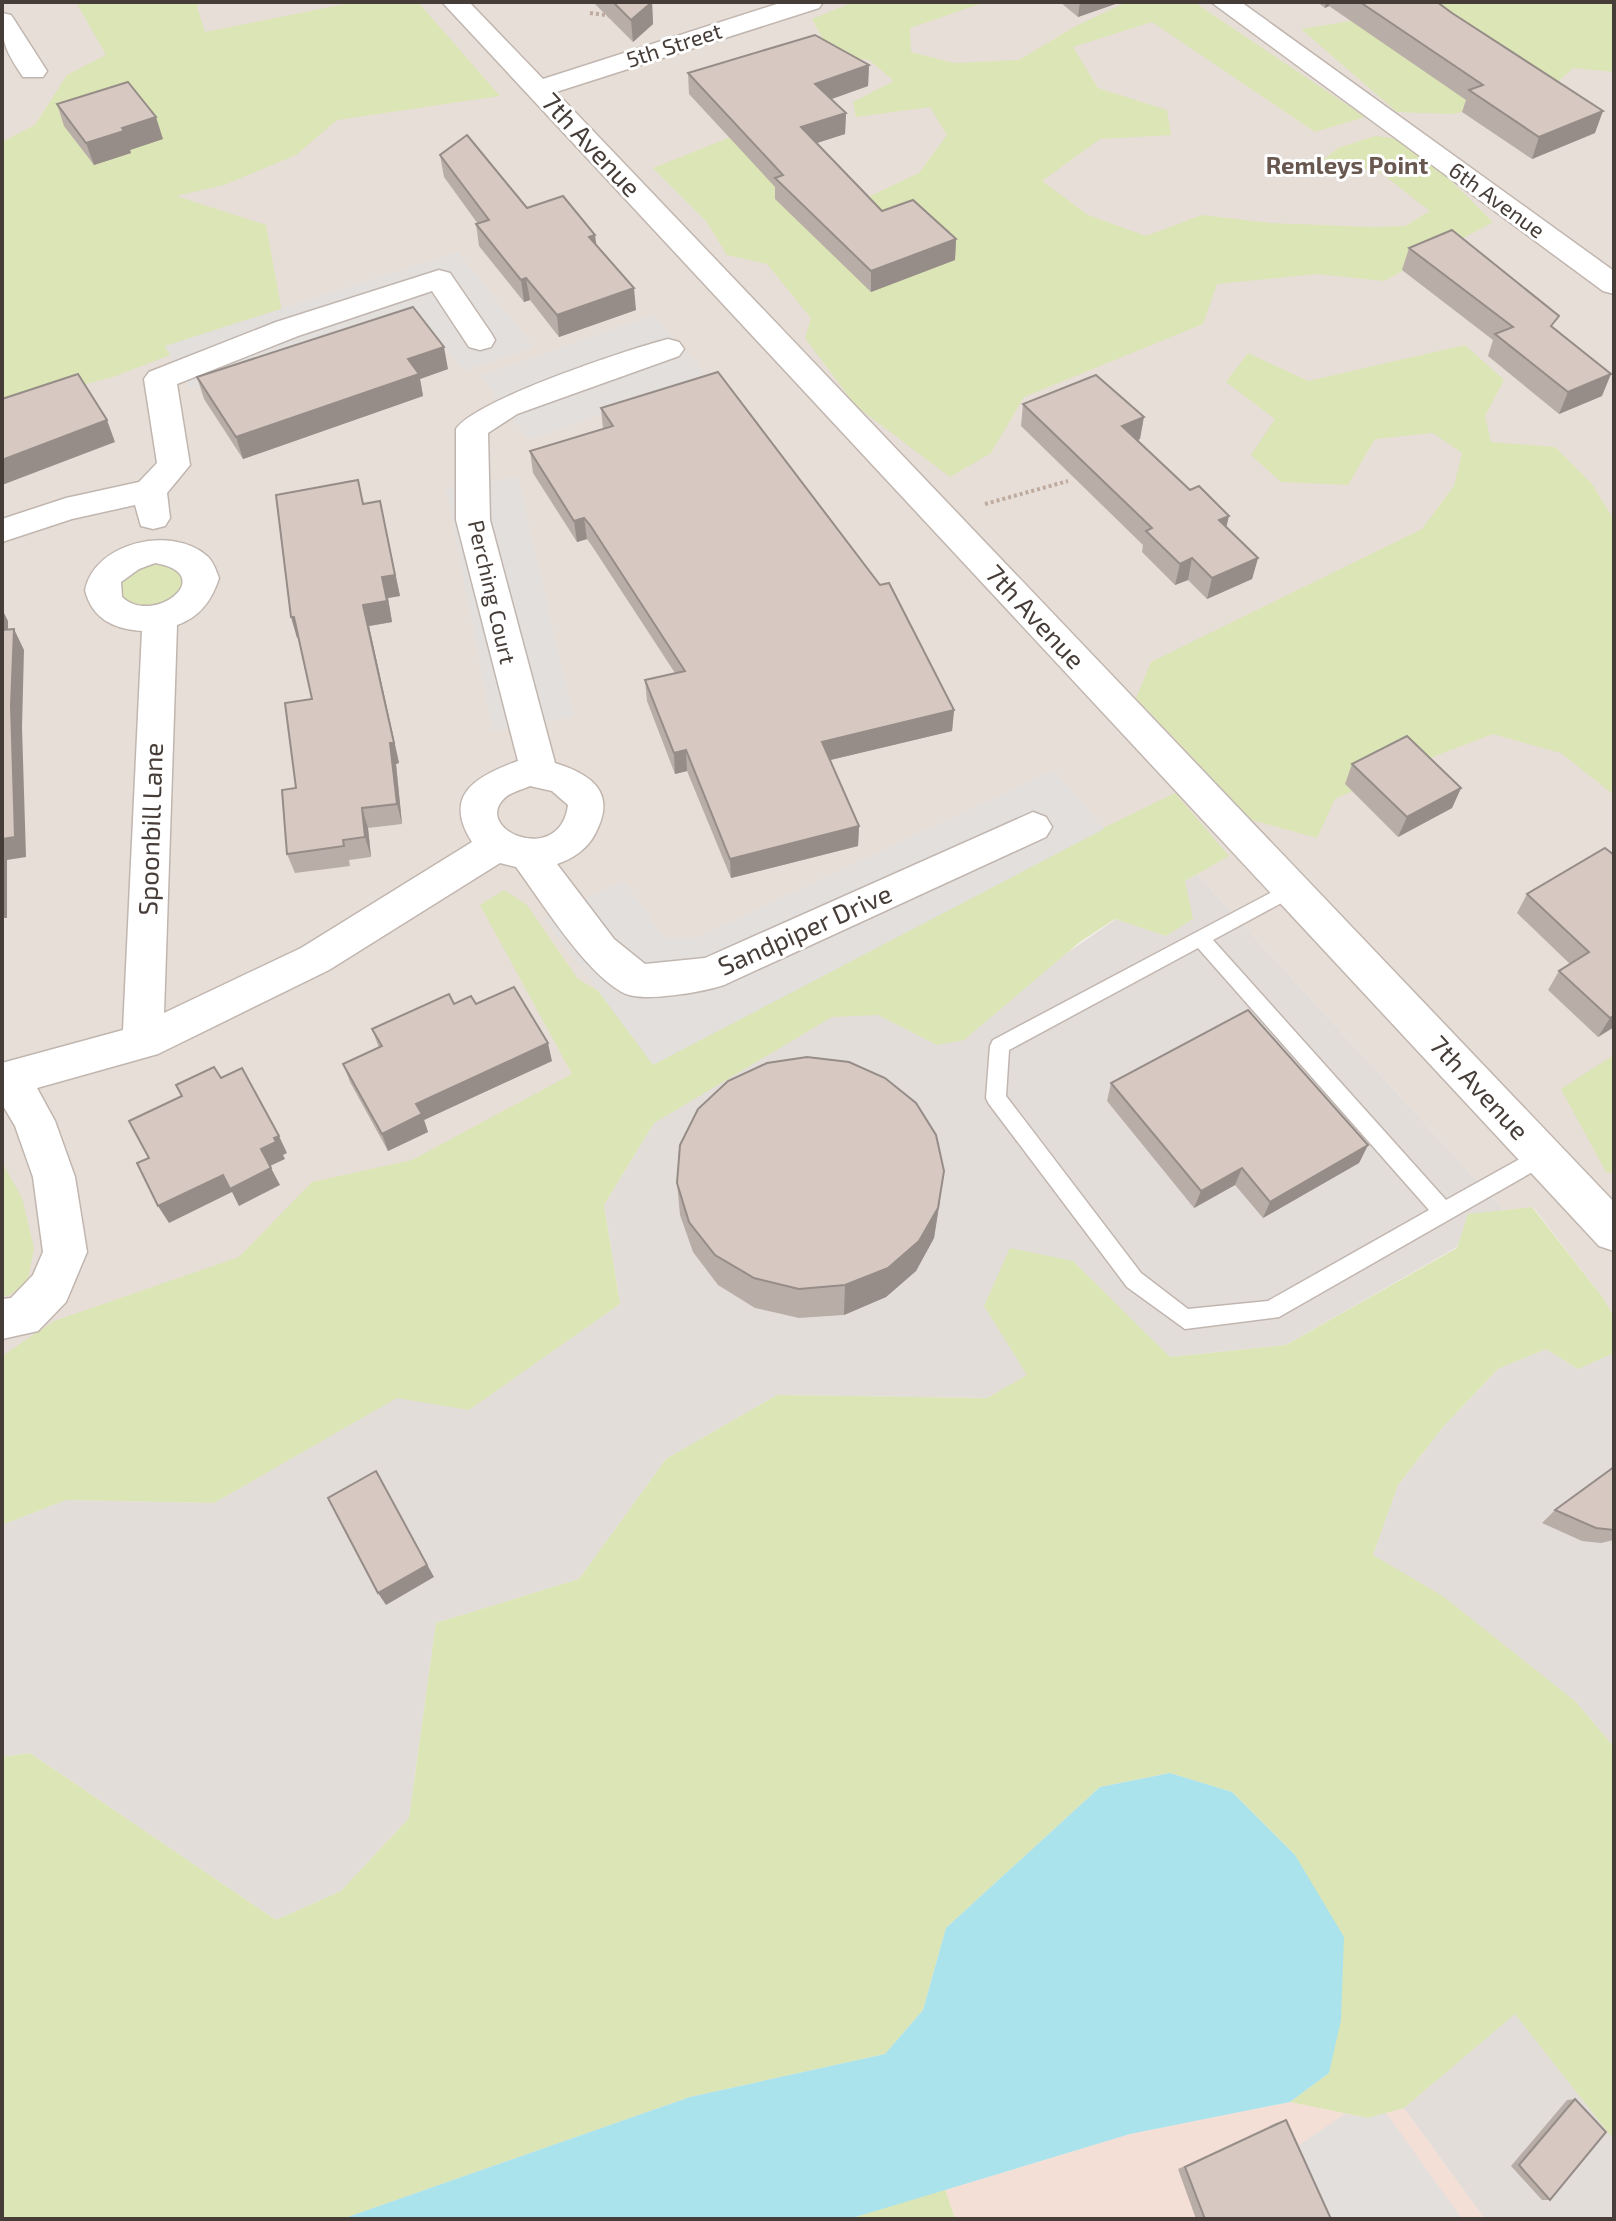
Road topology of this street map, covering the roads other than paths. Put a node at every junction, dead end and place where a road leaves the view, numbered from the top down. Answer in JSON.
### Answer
{"nodes":[{"id":1,"x":455,"y":2,"type":"edge"},
{"id":2,"x":810,"y":2,"type":"edge"},
{"id":3,"x":1224,"y":2,"type":"edge"},
{"id":4,"x":2,"y":21,"type":"edge"},
{"id":5,"x":33,"y":71,"type":"dead end"},
{"id":6,"x":538,"y":89,"type":"junction"},
{"id":7,"x":1614,"y":285,"type":"edge"},
{"id":8,"x":480,"y":340,"type":"dead end"},
{"id":9,"x":668,"y":349,"type":"dead end"},
{"id":10,"x":150,"y":491,"type":"junction"},
{"id":11,"x":2,"y":531,"type":"edge"},
{"id":12,"x":155,"y":551,"type":"junction"},
{"id":13,"x":160,"y":617,"type":"junction"},
{"id":14,"x":539,"y":772,"type":"junction"},
{"id":15,"x":1033,"y":827,"type":"dead end"},
{"id":16,"x":512,"y":850,"type":"junction"},
{"id":17,"x":1291,"y":889,"type":"junction"},
{"id":18,"x":1200,"y":938,"type":"junction"},
{"id":19,"x":143,"y":1042,"type":"junction"},
{"id":20,"x":5,"y":1079,"type":"edge"},
{"id":21,"x":1543,"y":1156,"type":"junction"},
{"id":22,"x":1444,"y":1212,"type":"junction"},
{"id":23,"x":1614,"y":1232,"type":"edge"},
{"id":24,"x":2,"y":1319,"type":"edge"}],
"edges":[{"from":1,"to":6,"type":"street","name":"7th Avenue"},
{"from":2,"to":6,"type":"street","name":"5th Street"},
{"from":3,"to":7,"type":"street","name":"6th Avenue"},
{"from":4,"to":5,"type":"street"},
{"from":6,"to":17,"type":"street","name":"7th Avenue"},
{"from":8,"to":10,"type":"street"},
{"from":9,"to":14,"type":"street","name":"Perching Court"},
{"from":10,"to":11,"type":"street"},
{"from":10,"to":12,"type":"street"},
{"from":12,"to":13,"type":"street"},
{"from":12,"to":13,"type":"street"},
{"from":13,"to":19,"type":"street","name":"Spoonbill Lane"},
{"from":14,"to":16,"type":"street","name":"Sandpiper Drive"},
{"from":14,"to":16,"type":"street"},
{"from":15,"to":16,"type":"street","name":"Sandpiper Drive"},
{"from":16,"to":19,"type":"street"},
{"from":17,"to":18,"type":"lane"},
{"from":17,"to":21,"type":"street","name":"7th Avenue"},
{"from":18,"to":22,"type":"lane"},
{"from":18,"to":22,"type":"lane"},
{"from":19,"to":20,"type":"street"},
{"from":20,"to":24,"type":"street"},
{"from":21,"to":22,"type":"lane"},
{"from":21,"to":23,"type":"street","name":"7th Avenue"}]}
